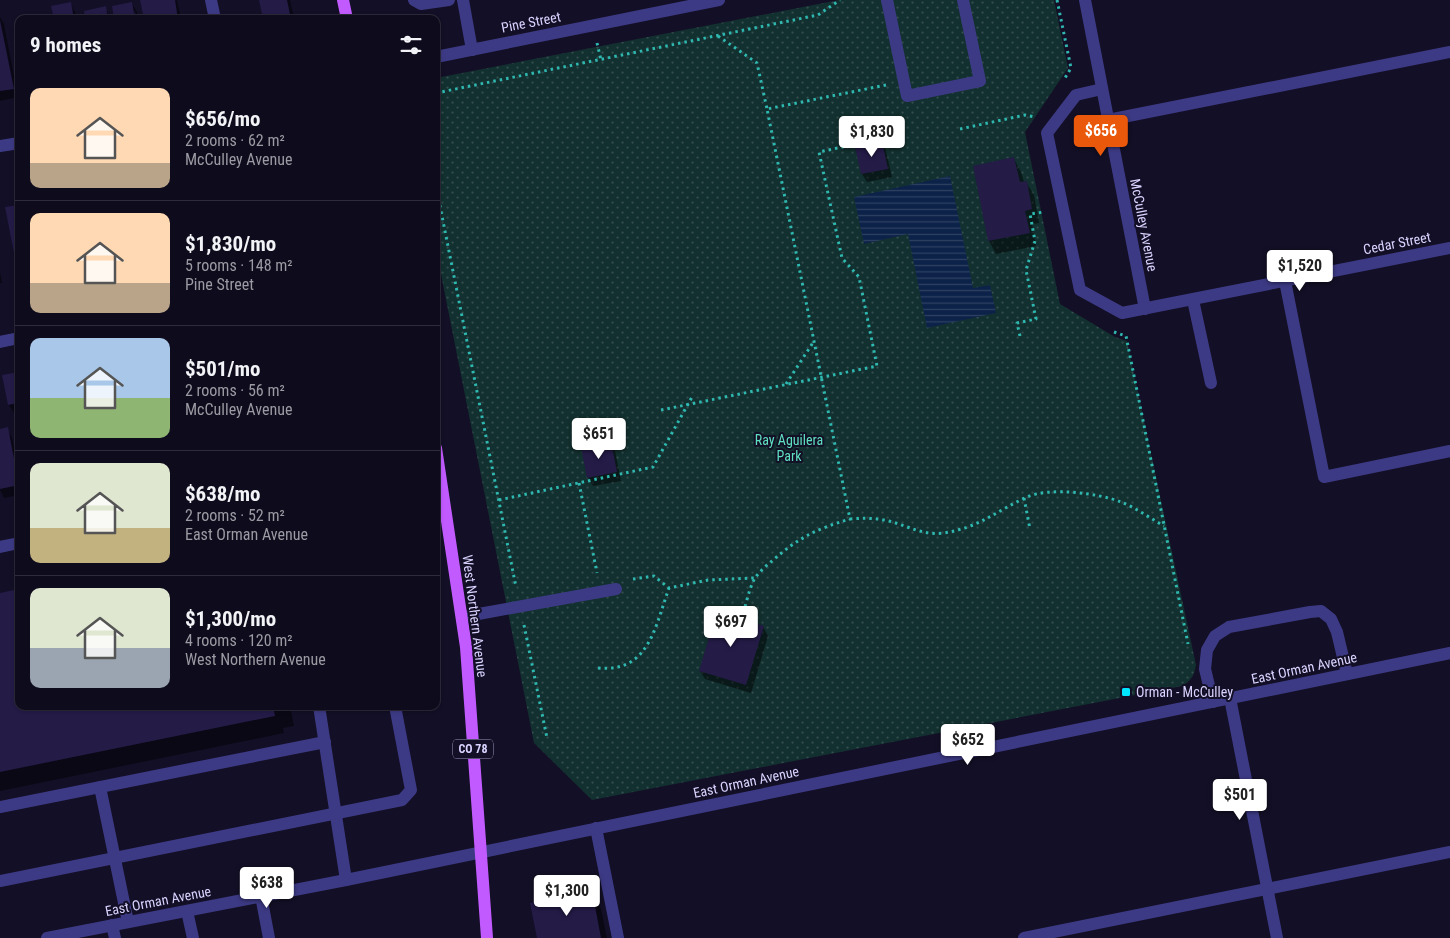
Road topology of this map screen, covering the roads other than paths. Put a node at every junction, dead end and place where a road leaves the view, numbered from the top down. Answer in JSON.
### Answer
{"nodes":[{"id":1,"x":211,"y":0,"type":"edge"},
{"id":2,"x":343,"y":0,"type":"edge"},
{"id":3,"x":414,"y":0,"type":"edge"},
{"id":4,"x":449,"y":0,"type":"edge"},
{"id":5,"x":463,"y":0,"type":"edge"},
{"id":6,"x":719,"y":0,"type":"edge"},
{"id":7,"x":887,"y":0,"type":"edge"},
{"id":8,"x":963,"y":0,"type":"edge"},
{"id":9,"x":1085,"y":0,"type":"edge"},
{"id":10,"x":214,"y":15,"type":"edge"},
{"id":11,"x":345,"y":15,"type":"edge"},
{"id":12,"x":472,"y":50,"type":"junction"},
{"id":13,"x":1450,"y":52,"type":"edge"},
{"id":14,"x":440,"y":56,"type":"edge"},
{"id":15,"x":1102,"y":90,"type":"junction"},
{"id":16,"x":1108,"y":120,"type":"junction"},
{"id":17,"x":15,"y":144,"type":"edge"},
{"id":18,"x":0,"y":146,"type":"edge"},
{"id":19,"x":1450,"y":248,"type":"edge"},
{"id":20,"x":1285,"y":281,"type":"junction"},
{"id":21,"x":1193,"y":300,"type":"junction"},
{"id":22,"x":1145,"y":309,"type":"junction"},
{"id":23,"x":15,"y":339,"type":"edge"},
{"id":24,"x":0,"y":342,"type":"edge"},
{"id":25,"x":1211,"y":383,"type":"dead end"},
{"id":26,"x":1450,"y":451,"type":"edge"},
{"id":27,"x":440,"y":474,"type":"edge"},
{"id":28,"x":15,"y":544,"type":"edge"},
{"id":29,"x":0,"y":547,"type":"edge"},
{"id":30,"x":616,"y":588,"type":"dead end"},
{"id":31,"x":462,"y":617,"type":"junction"},
{"id":32,"x":1450,"y":653,"type":"edge"},
{"id":33,"x":1347,"y":674,"type":"junction"},
{"id":34,"x":1230,"y":698,"type":"junction"},
{"id":35,"x":1213,"y":702,"type":"junction"},
{"id":36,"x":320,"y":710,"type":"edge"},
{"id":37,"x":396,"y":710,"type":"edge"},
{"id":38,"x":326,"y":742,"type":"junction"},
{"id":39,"x":100,"y":787,"type":"junction"},
{"id":40,"x":0,"y":807,"type":"edge"},
{"id":41,"x":336,"y":813,"type":"junction"},
{"id":42,"x":596,"y":828,"type":"junction"},
{"id":43,"x":481,"y":851,"type":"junction"},
{"id":44,"x":1450,"y":852,"type":"edge"},
{"id":45,"x":114,"y":858,"type":"junction"},
{"id":46,"x":346,"y":880,"type":"junction"},
{"id":47,"x":0,"y":881,"type":"edge"},
{"id":48,"x":1267,"y":889,"type":"junction"},
{"id":49,"x":260,"y":896,"type":"junction"},
{"id":50,"x":187,"y":911,"type":"junction"},
{"id":51,"x":128,"y":922,"type":"junction"},
{"id":52,"x":114,"y":932,"type":"edge"},
{"id":53,"x":47,"y":938,"type":"edge"},
{"id":54,"x":193,"y":938,"type":"edge"},
{"id":55,"x":270,"y":938,"type":"edge"},
{"id":56,"x":487,"y":938,"type":"edge"},
{"id":57,"x":618,"y":938,"type":"edge"},
{"id":58,"x":1024,"y":938,"type":"edge"},
{"id":59,"x":1277,"y":938,"type":"edge"}],
"edges":[{"from":1,"to":10,"type":"street"},
{"from":2,"to":11,"type":"main road"},
{"from":3,"to":4,"type":"street"},
{"from":5,"to":12,"type":"street"},
{"from":6,"to":12,"type":"street","name":"Pine Street"},
{"from":7,"to":8,"type":"street"},
{"from":9,"to":15,"type":"street","name":"McCulley Avenue"},
{"from":12,"to":14,"type":"street","name":"Pine Street"},
{"from":13,"to":16,"type":"street"},
{"from":15,"to":16,"type":"street","name":"McCulley Avenue"},
{"from":15,"to":22,"type":"street","name":"Cedar Street"},
{"from":16,"to":22,"type":"street","name":"McCulley Avenue"},
{"from":17,"to":18,"type":"street"},
{"from":19,"to":20,"type":"street","name":"Cedar Street"},
{"from":20,"to":21,"type":"street","name":"Cedar Street"},
{"from":20,"to":26,"type":"street"},
{"from":21,"to":22,"type":"street","name":"Cedar Street"},
{"from":21,"to":25,"type":"street"},
{"from":23,"to":24,"type":"street"},
{"from":27,"to":31,"type":"main road","name":"West Northern Avenue","number":"CO 78"},
{"from":28,"to":29,"type":"street"},
{"from":30,"to":31,"type":"street"},
{"from":31,"to":43,"type":"main road","name":"West Northern Avenue","number":"CO 78"},
{"from":32,"to":33,"type":"street","name":"East Orman Avenue"},
{"from":33,"to":34,"type":"street","name":"East Orman Avenue"},
{"from":33,"to":35,"type":"street"},
{"from":34,"to":35,"type":"street","name":"East Orman Avenue"},
{"from":34,"to":48,"type":"street"},
{"from":35,"to":42,"type":"street","name":"East Orman Avenue"},
{"from":36,"to":38,"type":"street"},
{"from":37,"to":41,"type":"street"},
{"from":38,"to":39,"type":"street"},
{"from":38,"to":41,"type":"street"},
{"from":39,"to":40,"type":"street"},
{"from":39,"to":45,"type":"street"},
{"from":41,"to":45,"type":"street"},
{"from":41,"to":46,"type":"street"},
{"from":42,"to":43,"type":"street","name":"East Orman Avenue"},
{"from":42,"to":57,"type":"street"},
{"from":43,"to":46,"type":"street","name":"East Orman Avenue"},
{"from":43,"to":56,"type":"main road","name":"West Northern Avenue","number":"CO 78"},
{"from":44,"to":48,"type":"street"},
{"from":45,"to":47,"type":"street"},
{"from":45,"to":51,"type":"street"},
{"from":46,"to":49,"type":"street","name":"East Orman Avenue"},
{"from":48,"to":58,"type":"street"},
{"from":48,"to":59,"type":"street"},
{"from":49,"to":50,"type":"street","name":"East Orman Avenue"},
{"from":49,"to":55,"type":"street"},
{"from":50,"to":51,"type":"street","name":"East Orman Avenue"},
{"from":50,"to":54,"type":"street"},
{"from":51,"to":52,"type":"street","name":"East Orman Avenue"},
{"from":52,"to":53,"type":"street","name":"East Orman Avenue"}]}
